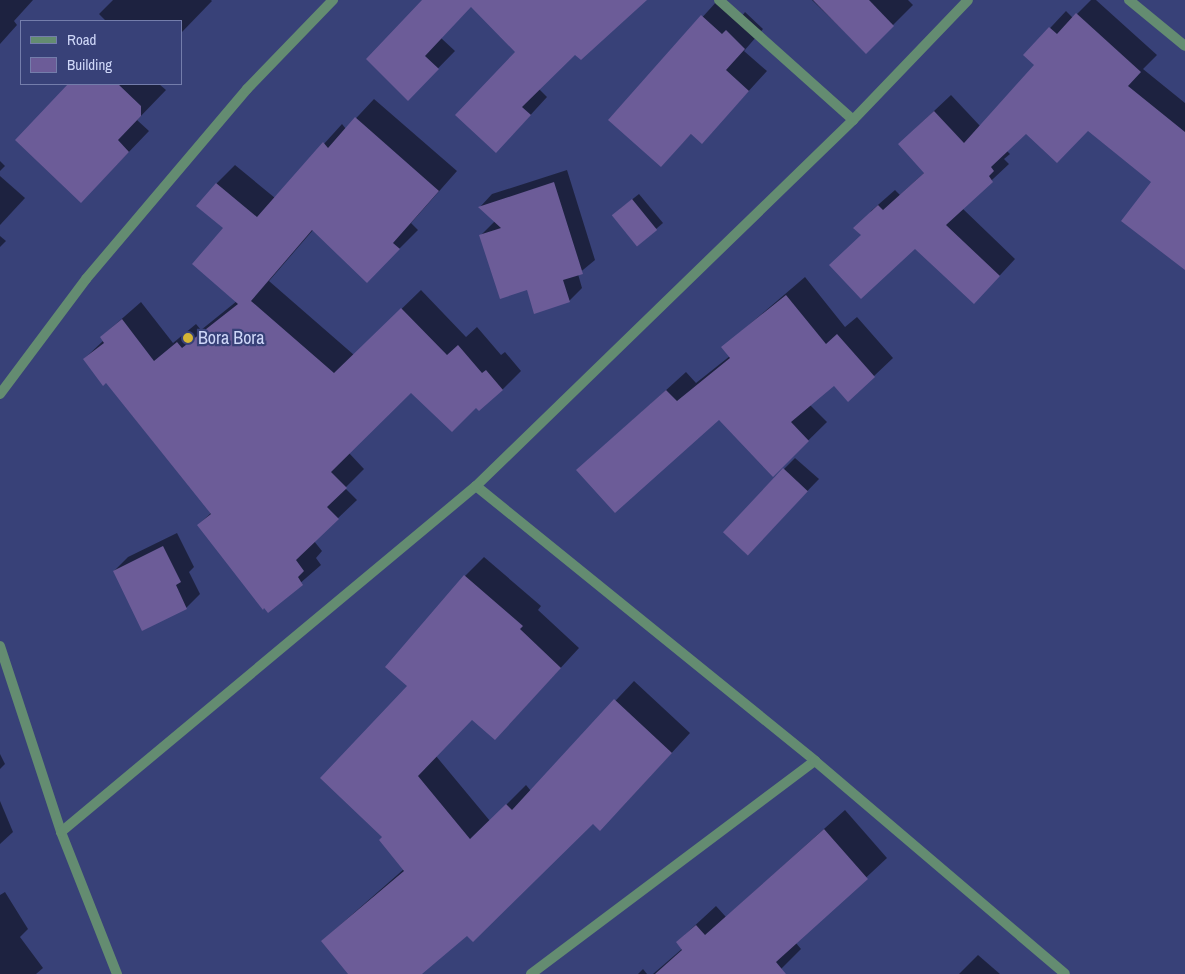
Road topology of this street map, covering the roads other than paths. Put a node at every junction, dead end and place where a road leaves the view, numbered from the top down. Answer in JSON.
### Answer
{"nodes":[{"id":1,"x":333,"y":0,"type":"edge"},
{"id":2,"x":719,"y":0,"type":"edge"},
{"id":3,"x":968,"y":0,"type":"edge"},
{"id":4,"x":1129,"y":0,"type":"edge"},
{"id":5,"x":1185,"y":46,"type":"edge"},
{"id":6,"x":853,"y":120,"type":"junction"},
{"id":7,"x":0,"y":394,"type":"edge"},
{"id":8,"x":476,"y":486,"type":"junction"},
{"id":9,"x":0,"y":646,"type":"edge"},
{"id":10,"x":815,"y":761,"type":"junction"},
{"id":11,"x":60,"y":832,"type":"junction"},
{"id":12,"x":117,"y":974,"type":"edge"},
{"id":13,"x":531,"y":974,"type":"edge"},
{"id":14,"x":1065,"y":974,"type":"edge"}],
"edges":[{"from":1,"to":7,"type":"street"},
{"from":2,"to":6,"type":"street"},
{"from":3,"to":6,"type":"street"},
{"from":4,"to":5,"type":"street"},
{"from":6,"to":8,"type":"street"},
{"from":8,"to":10,"type":"street"},
{"from":8,"to":11,"type":"street"},
{"from":9,"to":11,"type":"street"},
{"from":10,"to":13,"type":"street"},
{"from":10,"to":14,"type":"street"},
{"from":11,"to":12,"type":"street"}]}
